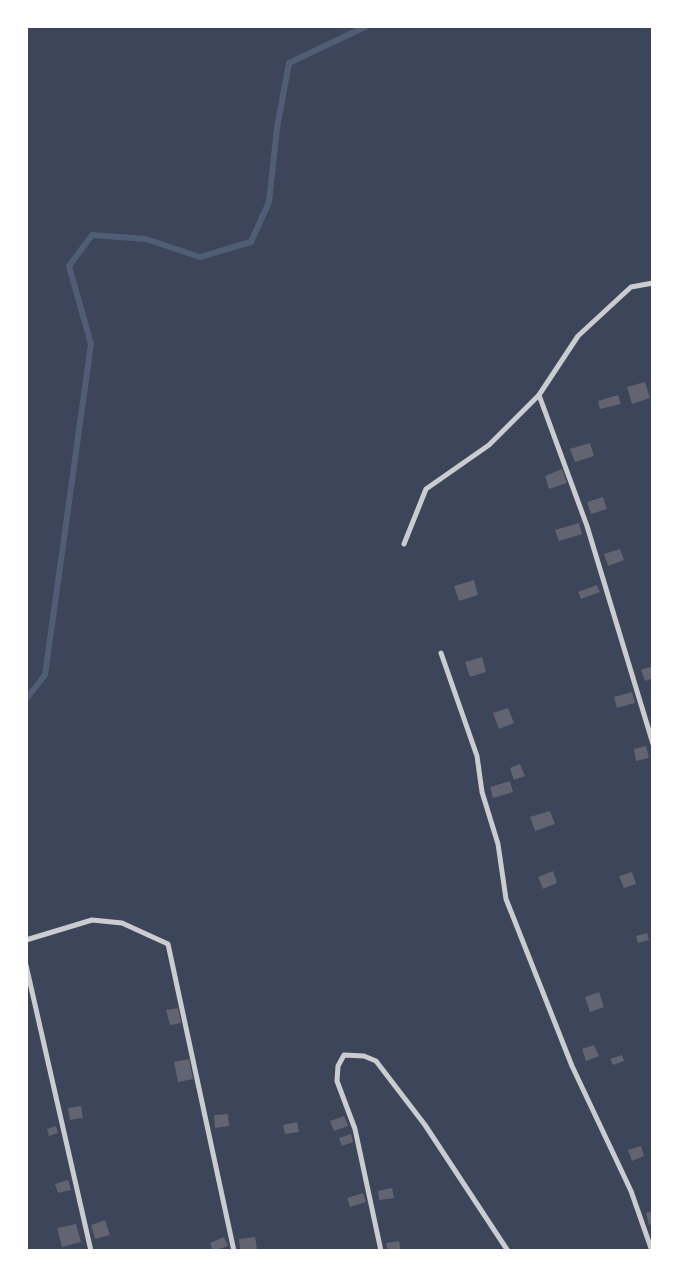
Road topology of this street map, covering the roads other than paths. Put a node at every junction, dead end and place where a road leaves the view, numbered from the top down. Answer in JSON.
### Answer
{"nodes":[{"id":1,"x":653,"y":283,"type":"edge"},
{"id":2,"x":539,"y":395,"type":"junction"},
{"id":3,"x":404,"y":544,"type":"dead end"},
{"id":4,"x":441,"y":653,"type":"dead end"},
{"id":5,"x":653,"y":744,"type":"edge"},
{"id":6,"x":26,"y":940,"type":"edge"},
{"id":7,"x":26,"y":965,"type":"edge"},
{"id":8,"x":91,"y":1251,"type":"edge"},
{"id":9,"x":234,"y":1251,"type":"edge"},
{"id":10,"x":381,"y":1251,"type":"edge"},
{"id":11,"x":508,"y":1251,"type":"edge"},
{"id":12,"x":652,"y":1251,"type":"edge"}],
"edges":[{"from":1,"to":2,"type":"lane"},
{"from":2,"to":3,"type":"lane"},
{"from":2,"to":5,"type":"lane"},
{"from":4,"to":12,"type":"lane"},
{"from":6,"to":9,"type":"lane"},
{"from":7,"to":8,"type":"lane"},
{"from":10,"to":11,"type":"lane"}]}
